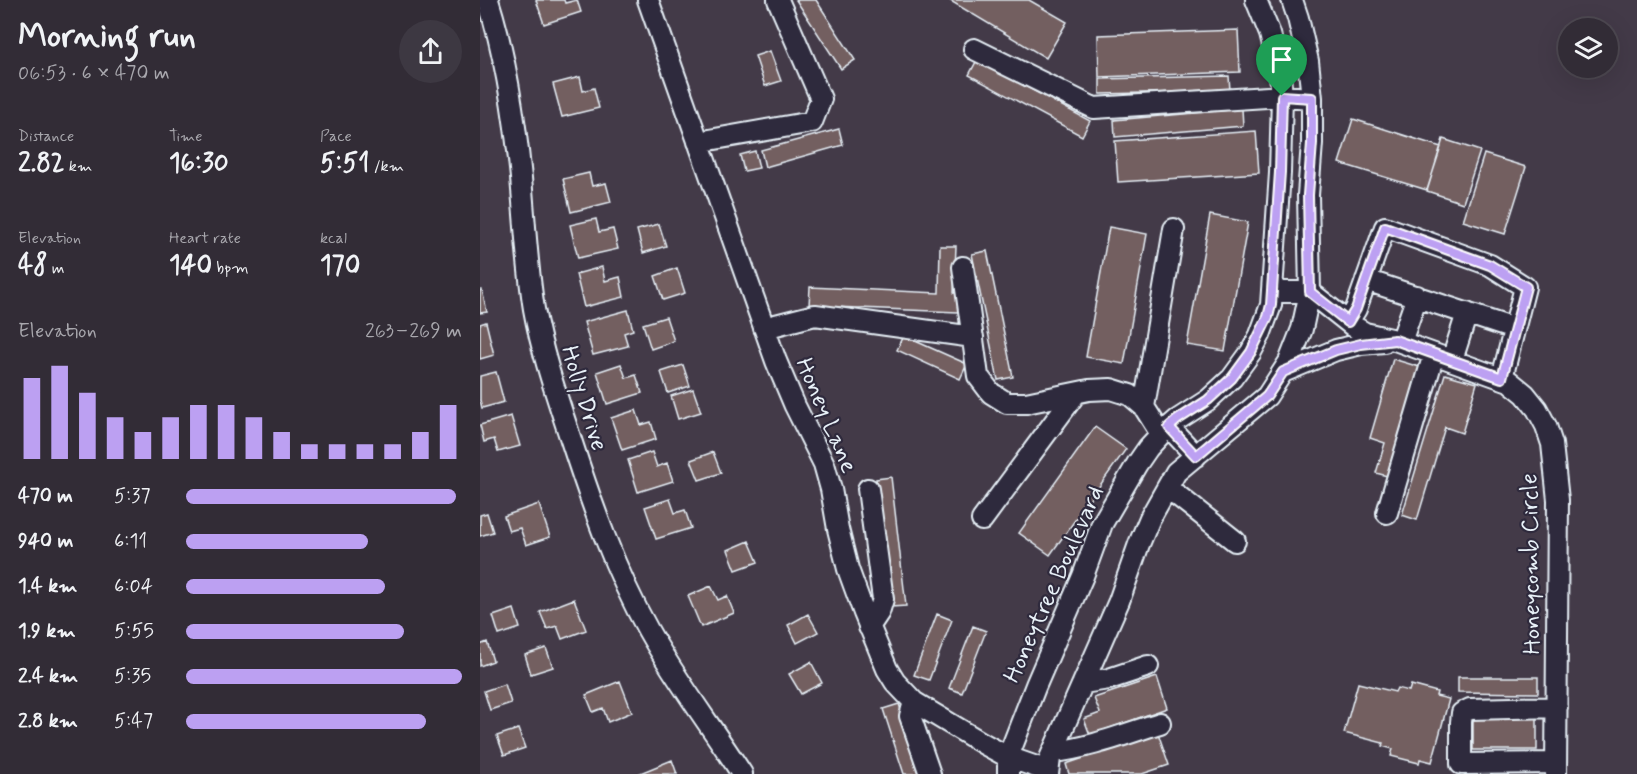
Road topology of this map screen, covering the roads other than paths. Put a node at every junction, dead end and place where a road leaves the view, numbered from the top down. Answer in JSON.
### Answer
{"nodes":[{"id":1,"x":488,"y":0,"type":"edge"},
{"id":2,"x":648,"y":0,"type":"edge"},
{"id":3,"x":778,"y":0,"type":"edge"},
{"id":4,"x":1256,"y":0,"type":"edge"},
{"id":5,"x":1292,"y":0,"type":"edge"},
{"id":6,"x":974,"y":49,"type":"dead end"},
{"id":7,"x":1282,"y":96,"type":"junction"},
{"id":8,"x":1312,"y":98,"type":"junction"},
{"id":9,"x":698,"y":142,"type":"junction"},
{"id":10,"x":1174,"y":229,"type":"dead end"},
{"id":11,"x":963,"y":267,"type":"dead end"},
{"id":12,"x":1366,"y":280,"type":"junction"},
{"id":13,"x":1272,"y":292,"type":"junction"},
{"id":14,"x":1310,"y":292,"type":"junction"},
{"id":15,"x":1417,"y":296,"type":"junction"},
{"id":16,"x":1467,"y":313,"type":"junction"},
{"id":17,"x":1348,"y":322,"type":"junction"},
{"id":18,"x":764,"y":328,"type":"junction"},
{"id":19,"x":1515,"y":329,"type":"junction"},
{"id":20,"x":973,"y":337,"type":"junction"},
{"id":21,"x":1398,"y":341,"type":"junction"},
{"id":22,"x":1443,"y":357,"type":"junction"},
{"id":23,"x":1283,"y":372,"type":"junction"},
{"id":24,"x":1502,"y":378,"type":"junction"},
{"id":25,"x":1076,"y":393,"type":"junction"},
{"id":26,"x":1144,"y":406,"type":"junction"},
{"id":27,"x":1165,"y":431,"type":"junction"},
{"id":28,"x":1196,"y":456,"type":"junction"},
{"id":29,"x":868,"y":489,"type":"dead end"},
{"id":30,"x":1166,"y":490,"type":"junction"},
{"id":31,"x":1387,"y":513,"type":"dead end"},
{"id":32,"x":982,"y":520,"type":"dead end"},
{"id":33,"x":1235,"y":541,"type":"dead end"},
{"id":34,"x":869,"y":627,"type":"junction"},
{"id":35,"x":1148,"y":666,"type":"dead end"},
{"id":36,"x":1083,"y":683,"type":"junction"},
{"id":37,"x":914,"y":702,"type":"junction"},
{"id":38,"x":1557,"y":707,"type":"junction"},
{"id":39,"x":1160,"y":723,"type":"dead end"},
{"id":40,"x":1053,"y":752,"type":"junction"},
{"id":41,"x":1008,"y":766,"type":"edge"},
{"id":42,"x":1556,"y":768,"type":"edge"},
{"id":43,"x":1461,"y":769,"type":"edge"},
{"id":44,"x":1048,"y":773,"type":"edge"},
{"id":45,"x":742,"y":774,"type":"edge"},
{"id":46,"x":930,"y":774,"type":"edge"}],
"edges":[{"from":1,"to":45,"type":"street","name":"Holly Drive"},
{"from":2,"to":9,"type":"street","name":"Honey Lane"},
{"from":3,"to":9,"type":"street"},
{"from":4,"to":7,"type":"street","name":"Honeytree Boulevard"},
{"from":5,"to":8,"type":"street"},
{"from":6,"to":7,"type":"street"},
{"from":7,"to":8,"type":"street"},
{"from":7,"to":13,"type":"street","name":"Honeytree Boulevard"},
{"from":8,"to":14,"type":"street"},
{"from":9,"to":18,"type":"street","name":"Honey Lane"},
{"from":10,"to":26,"type":"street"},
{"from":11,"to":20,"type":"street"},
{"from":12,"to":15,"type":"street"},
{"from":12,"to":17,"type":"street"},
{"from":12,"to":19,"type":"street"},
{"from":13,"to":14,"type":"street"},
{"from":13,"to":27,"type":"street","name":"Honeytree Boulevard"},
{"from":14,"to":17,"type":"street","name":"Honeycomb Circle"},
{"from":14,"to":23,"type":"street"},
{"from":15,"to":16,"type":"street"},
{"from":15,"to":21,"type":"street"},
{"from":16,"to":19,"type":"street"},
{"from":16,"to":22,"type":"street"},
{"from":17,"to":21,"type":"street","name":"Honeycomb Circle"},
{"from":18,"to":20,"type":"street"},
{"from":18,"to":34,"type":"street","name":"Honey Lane"},
{"from":19,"to":24,"type":"street"},
{"from":20,"to":25,"type":"street"},
{"from":21,"to":22,"type":"street","name":"Honeycomb Circle"},
{"from":21,"to":23,"type":"street","name":"Honeycomb Circle"},
{"from":22,"to":24,"type":"street","name":"Honeycomb Circle"},
{"from":22,"to":31,"type":"street"},
{"from":23,"to":28,"type":"street"},
{"from":24,"to":38,"type":"street","name":"Honeycomb Circle"},
{"from":25,"to":26,"type":"street"},
{"from":25,"to":32,"type":"street"},
{"from":26,"to":27,"type":"street"},
{"from":27,"to":28,"type":"street"},
{"from":27,"to":41,"type":"street","name":"Honeytree Boulevard"},
{"from":28,"to":30,"type":"street"},
{"from":29,"to":34,"type":"street"},
{"from":30,"to":33,"type":"street"},
{"from":30,"to":36,"type":"street"},
{"from":34,"to":37,"type":"street","name":"Honey Lane"},
{"from":35,"to":36,"type":"street"},
{"from":36,"to":40,"type":"street"},
{"from":37,"to":41,"type":"street","name":"Honey Lane"},
{"from":37,"to":46,"type":"street"},
{"from":38,"to":42,"type":"street","name":"Honeycomb Circle"},
{"from":38,"to":43,"type":"street"},
{"from":39,"to":40,"type":"street"},
{"from":40,"to":44,"type":"street"},
{"from":41,"to":44,"type":"street","name":"Honey Lane"},
{"from":42,"to":43,"type":"street"}]}
